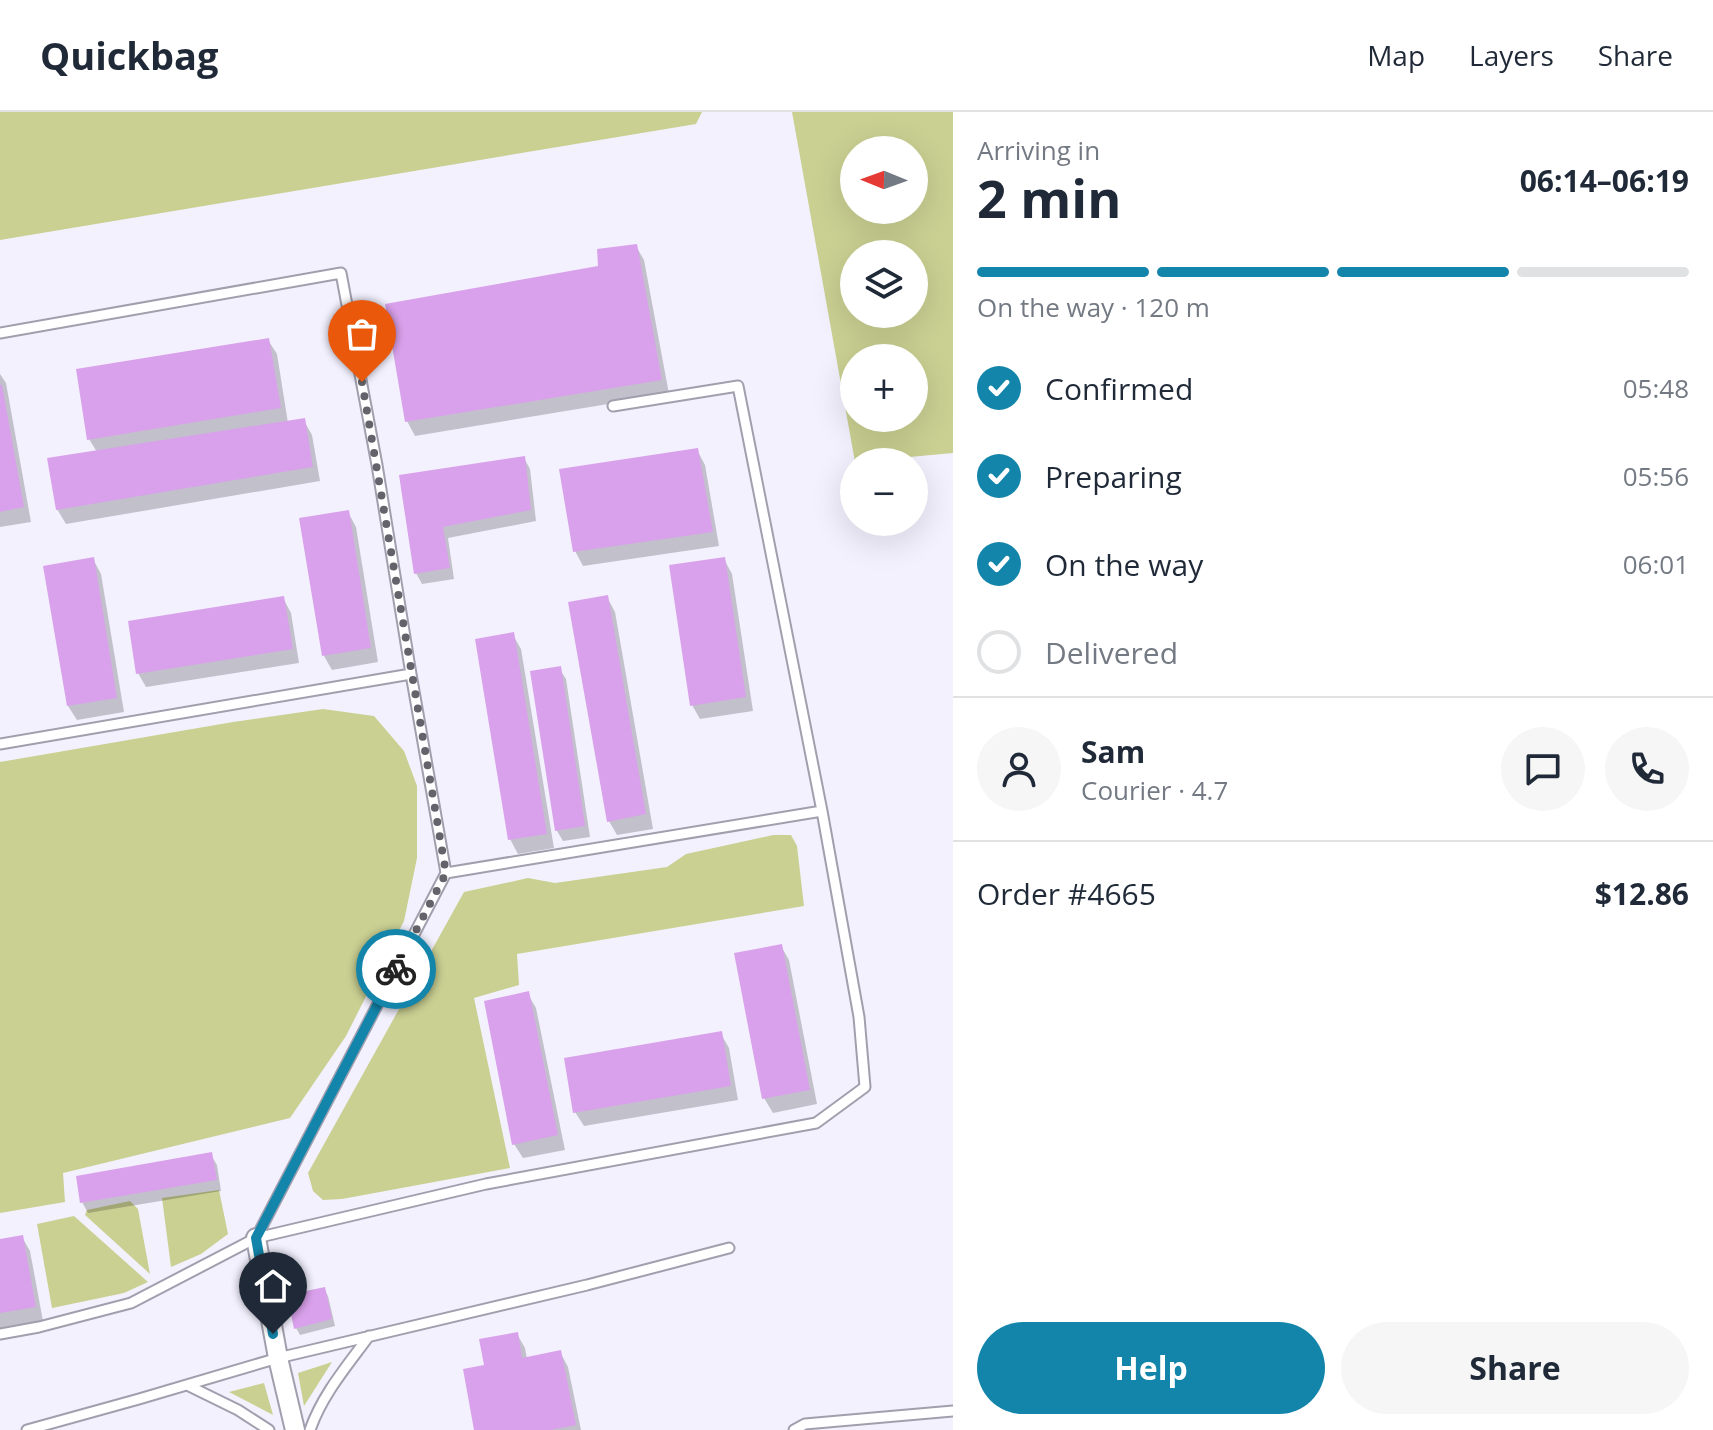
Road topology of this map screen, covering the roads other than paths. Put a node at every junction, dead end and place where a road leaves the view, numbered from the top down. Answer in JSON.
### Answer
{"nodes":[{"id":1,"x":0,"y":333,"type":"edge"},
{"id":2,"x":613,"y":406,"type":"dead end"},
{"id":3,"x":411,"y":674,"type":"junction"},
{"id":4,"x":0,"y":744,"type":"edge"},
{"id":5,"x":822,"y":811,"type":"junction"},
{"id":6,"x":446,"y":873,"type":"junction"},
{"id":7,"x":256,"y":1238,"type":"junction"},
{"id":8,"x":729,"y":1248,"type":"dead end"},
{"id":9,"x":0,"y":1334,"type":"edge"},
{"id":10,"x":369,"y":1336,"type":"junction"},
{"id":11,"x":278,"y":1358,"type":"junction"},
{"id":12,"x":187,"y":1385,"type":"junction"},
{"id":13,"x":953,"y":1411,"type":"edge"},
{"id":14,"x":27,"y":1430,"type":"edge"},
{"id":15,"x":269,"y":1430,"type":"edge"},
{"id":16,"x":295,"y":1430,"type":"edge"},
{"id":17,"x":310,"y":1430,"type":"edge"},
{"id":18,"x":794,"y":1430,"type":"edge"}],
"edges":[{"from":1,"to":3,"type":"lane"},
{"from":2,"to":5,"type":"lane"},
{"from":3,"to":4,"type":"lane"},
{"from":3,"to":6,"type":"lane"},
{"from":5,"to":6,"type":"lane"},
{"from":5,"to":7,"type":"lane"},
{"from":6,"to":7,"type":"lane"},
{"from":7,"to":9,"type":"lane"},
{"from":7,"to":11,"type":"street"},
{"from":8,"to":10,"type":"lane"},
{"from":10,"to":11,"type":"lane"},
{"from":10,"to":17,"type":"lane"},
{"from":11,"to":12,"type":"lane"},
{"from":11,"to":16,"type":"street"},
{"from":12,"to":14,"type":"lane"},
{"from":12,"to":15,"type":"lane"},
{"from":13,"to":18,"type":"lane"}]}
